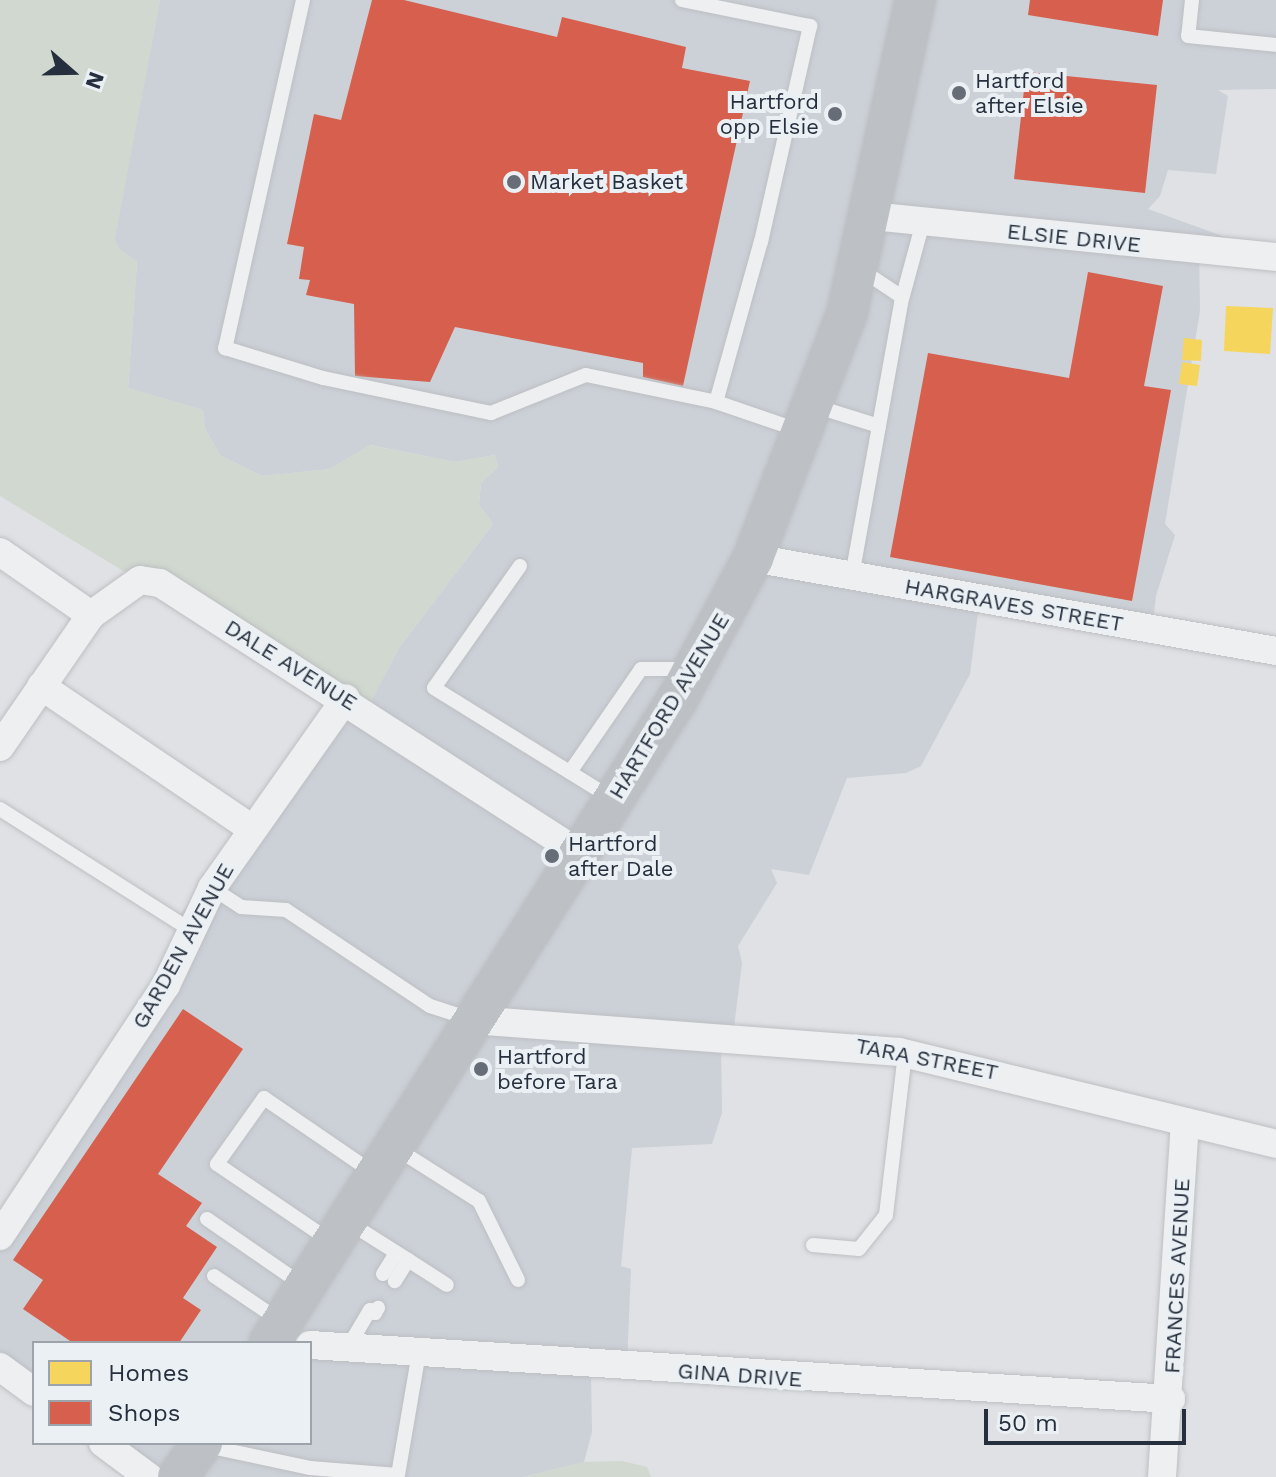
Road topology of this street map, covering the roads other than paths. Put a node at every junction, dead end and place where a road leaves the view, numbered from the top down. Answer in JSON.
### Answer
{"nodes":[{"id":1,"x":303,"y":0,"type":"edge"},
{"id":2,"x":682,"y":0,"type":"edge"},
{"id":3,"x":915,"y":0,"type":"edge"},
{"id":4,"x":1192,"y":0,"type":"edge"},
{"id":5,"x":1276,"y":45,"type":"edge"},
{"id":6,"x":872,"y":216,"type":"junction"},
{"id":7,"x":923,"y":222,"type":"junction"},
{"id":8,"x":1276,"y":257,"type":"edge"},
{"id":9,"x":860,"y":269,"type":"junction"},
{"id":10,"x":902,"y":297,"type":"junction"},
{"id":11,"x":716,"y":402,"type":"junction"},
{"id":12,"x":810,"y":419,"type":"junction"},
{"id":13,"x":879,"y":426,"type":"junction"},
{"id":14,"x":0,"y":552,"type":"edge"},
{"id":15,"x":753,"y":558,"type":"junction"},
{"id":16,"x":520,"y":566,"type":"dead end"},
{"id":17,"x":852,"y":576,"type":"junction"},
{"id":18,"x":91,"y":615,"type":"junction"},
{"id":19,"x":1276,"y":651,"type":"edge"},
{"id":20,"x":694,"y":669,"type":"junction"},
{"id":21,"x":41,"y":686,"type":"junction"},
{"id":22,"x":346,"y":698,"type":"junction"},
{"id":23,"x":5,"y":729,"type":"edge"},
{"id":24,"x":570,"y":772,"type":"junction"},
{"id":25,"x":614,"y":800,"type":"junction"},
{"id":26,"x":0,"y":809,"type":"edge"},
{"id":27,"x":252,"y":829,"type":"junction"},
{"id":28,"x":580,"y":854,"type":"junction"},
{"id":29,"x":212,"y":888,"type":"junction"},
{"id":30,"x":191,"y":930,"type":"junction"},
{"id":31,"x":473,"y":1020,"type":"junction"},
{"id":32,"x":905,"y":1053,"type":"junction"},
{"id":33,"x":1185,"y":1123,"type":"junction"},
{"id":34,"x":1276,"y":1144,"type":"edge"},
{"id":35,"x":384,"y":1160,"type":"junction"},
{"id":36,"x":207,"y":1219,"type":"dead end"},
{"id":37,"x":340,"y":1232,"type":"junction"},
{"id":38,"x":0,"y":1236,"type":"edge"},
{"id":39,"x":813,"y":1245,"type":"dead end"},
{"id":40,"x":402,"y":1256,"type":"junction"},
{"id":41,"x":214,"y":1276,"type":"dead end"},
{"id":42,"x":389,"y":1278,"type":"dead end"},
{"id":43,"x":518,"y":1280,"type":"dead end"},
{"id":44,"x":447,"y":1285,"type":"dead end"},
{"id":45,"x":304,"y":1286,"type":"junction"},
{"id":46,"x":372,"y":1306,"type":"dead end"},
{"id":47,"x":282,"y":1339,"type":"edge"},
{"id":48,"x":312,"y":1343,"type":"edge"},
{"id":49,"x":348,"y":1348,"type":"junction"},
{"id":50,"x":419,"y":1352,"type":"junction"},
{"id":51,"x":0,"y":1367,"type":"edge"},
{"id":52,"x":32,"y":1391,"type":"edge"},
{"id":53,"x":1171,"y":1399,"type":"junction"},
{"id":54,"x":106,"y":1445,"type":"edge"},
{"id":55,"x":200,"y":1445,"type":"edge"},
{"id":56,"x":206,"y":1445,"type":"edge"},
{"id":57,"x":149,"y":1477,"type":"edge"},
{"id":58,"x":178,"y":1477,"type":"edge"},
{"id":59,"x":1162,"y":1477,"type":"edge"}],
"edges":[{"from":1,"to":11,"type":"lane"},
{"from":2,"to":11,"type":"lane"},
{"from":3,"to":6,"type":"main road","name":"HARTFORD AVENUE"},
{"from":4,"to":5,"type":"lane"},
{"from":6,"to":7,"type":"street","name":"ELSIE DRIVE"},
{"from":6,"to":9,"type":"main road","name":"HARTFORD AVENUE"},
{"from":7,"to":8,"type":"street","name":"ELSIE DRIVE"},
{"from":7,"to":10,"type":"lane"},
{"from":9,"to":10,"type":"lane"},
{"from":9,"to":12,"type":"main road","name":"HARTFORD AVENUE"},
{"from":10,"to":13,"type":"lane"},
{"from":11,"to":12,"type":"lane"},
{"from":12,"to":13,"type":"lane"},
{"from":12,"to":15,"type":"main road","name":"HARTFORD AVENUE"},
{"from":13,"to":17,"type":"lane"},
{"from":14,"to":18,"type":"street"},
{"from":15,"to":17,"type":"street","name":"HARGRAVES STREET"},
{"from":15,"to":20,"type":"main road","name":"HARTFORD AVENUE"},
{"from":16,"to":24,"type":"lane"},
{"from":17,"to":19,"type":"street","name":"HARGRAVES STREET"},
{"from":18,"to":21,"type":"street","name":"DALE AVENUE"},
{"from":18,"to":22,"type":"street","name":"DALE AVENUE"},
{"from":20,"to":24,"type":"lane"},
{"from":20,"to":25,"type":"main road","name":"HARTFORD AVENUE"},
{"from":21,"to":23,"type":"street","name":"DALE AVENUE"},
{"from":21,"to":27,"type":"street"},
{"from":22,"to":27,"type":"street","name":"GARDEN AVENUE"},
{"from":22,"to":28,"type":"street","name":"DALE AVENUE"},
{"from":24,"to":25,"type":"lane"},
{"from":25,"to":28,"type":"main road","name":"HARTFORD AVENUE"},
{"from":26,"to":30,"type":"lane"},
{"from":27,"to":29,"type":"street","name":"GARDEN AVENUE"},
{"from":28,"to":31,"type":"main road","name":"HARTFORD AVENUE"},
{"from":29,"to":30,"type":"street","name":"GARDEN AVENUE"},
{"from":29,"to":31,"type":"lane"},
{"from":30,"to":38,"type":"street","name":"GARDEN AVENUE"},
{"from":31,"to":32,"type":"street","name":"TARA STREET"},
{"from":31,"to":35,"type":"main road","name":"HARTFORD AVENUE"},
{"from":32,"to":33,"type":"street","name":"TARA STREET"},
{"from":32,"to":39,"type":"lane"},
{"from":33,"to":34,"type":"street","name":"TARA STREET"},
{"from":33,"to":53,"type":"street","name":"FRANCES AVENUE"},
{"from":35,"to":37,"type":"main road","name":"HARTFORD AVENUE"},
{"from":35,"to":37,"type":"lane"},
{"from":35,"to":43,"type":"lane"},
{"from":36,"to":45,"type":"lane"},
{"from":37,"to":40,"type":"lane"},
{"from":37,"to":45,"type":"main road","name":"HARTFORD AVENUE"},
{"from":40,"to":42,"type":"lane"},
{"from":40,"to":44,"type":"lane"},
{"from":41,"to":47,"type":"lane"},
{"from":45,"to":47,"type":"main road","name":"HARTFORD AVENUE"},
{"from":46,"to":49,"type":"lane"},
{"from":48,"to":49,"type":"street","name":"GINA DRIVE"},
{"from":49,"to":50,"type":"street","name":"GINA DRIVE"},
{"from":50,"to":53,"type":"street","name":"GINA DRIVE"},
{"from":50,"to":56,"type":"lane"},
{"from":51,"to":52,"type":"street"},
{"from":53,"to":59,"type":"street","name":"FRANCES AVENUE"},
{"from":54,"to":57,"type":"street"},
{"from":55,"to":58,"type":"main road"}]}
